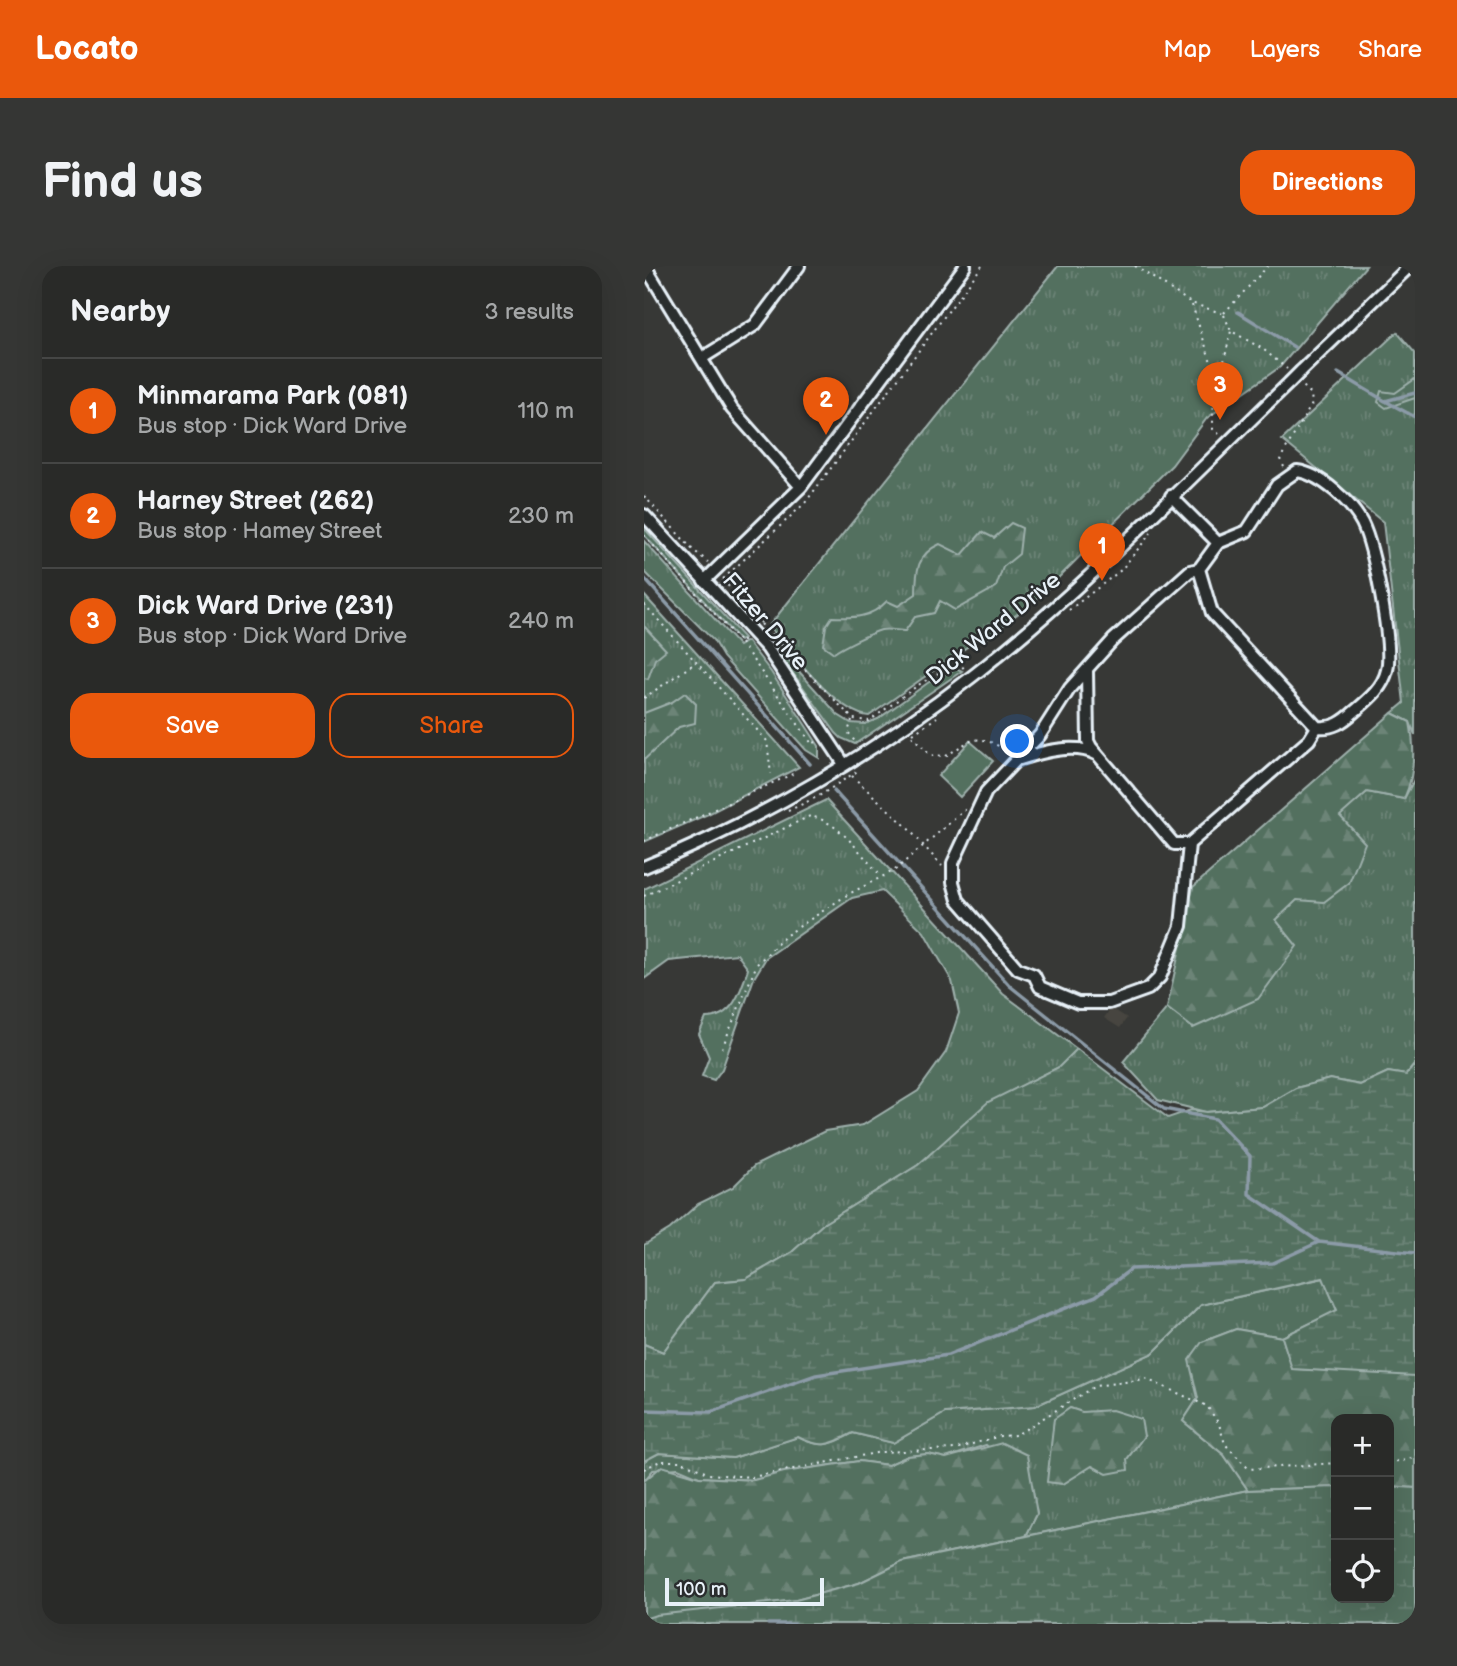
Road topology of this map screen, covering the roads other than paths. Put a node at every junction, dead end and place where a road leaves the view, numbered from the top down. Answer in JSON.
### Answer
{"nodes":[{"id":1,"x":645,"y":266,"type":"edge"},
{"id":2,"x":799,"y":266,"type":"edge"},
{"id":3,"x":965,"y":266,"type":"edge"},
{"id":4,"x":1410,"y":266,"type":"edge"},
{"id":5,"x":702,"y":358,"type":"junction"},
{"id":6,"x":801,"y":487,"type":"junction"},
{"id":7,"x":1171,"y":496,"type":"junction"},
{"id":8,"x":644,"y":515,"type":"edge"},
{"id":9,"x":1218,"y":543,"type":"junction"},
{"id":10,"x":1199,"y":569,"type":"junction"},
{"id":11,"x":704,"y":581,"type":"junction"},
{"id":12,"x":1087,"y":670,"type":"junction"},
{"id":13,"x":1317,"y":727,"type":"junction"},
{"id":14,"x":1096,"y":754,"type":"junction"},
{"id":15,"x":1019,"y":759,"type":"junction"},
{"id":16,"x":844,"y":764,"type":"junction"},
{"id":17,"x":1189,"y":844,"type":"junction"},
{"id":18,"x":644,"y":867,"type":"edge"}],
"edges":[{"from":1,"to":5,"type":"street"},
{"from":2,"to":5,"type":"street"},
{"from":3,"to":6,"type":"street"},
{"from":4,"to":7,"type":"street","name":"Dick Ward Drive","bridge":true},
{"from":5,"to":6,"type":"street"},
{"from":6,"to":11,"type":"street"},
{"from":7,"to":9,"type":"street"},
{"from":7,"to":16,"type":"street","name":"Dick Ward Drive"},
{"from":8,"to":11,"type":"street","name":"Fitzer Drive"},
{"from":9,"to":10,"type":"street"},
{"from":9,"to":13,"type":"street"},
{"from":10,"to":12,"type":"street"},
{"from":10,"to":13,"type":"street"},
{"from":11,"to":16,"type":"street","name":"Fitzer Drive"},
{"from":12,"to":14,"type":"street"},
{"from":12,"to":15,"type":"street"},
{"from":13,"to":17,"type":"street"},
{"from":14,"to":15,"type":"street"},
{"from":14,"to":17,"type":"street"},
{"from":15,"to":17,"type":"street"},
{"from":16,"to":18,"type":"street","name":"Dick Ward Drive"}]}
